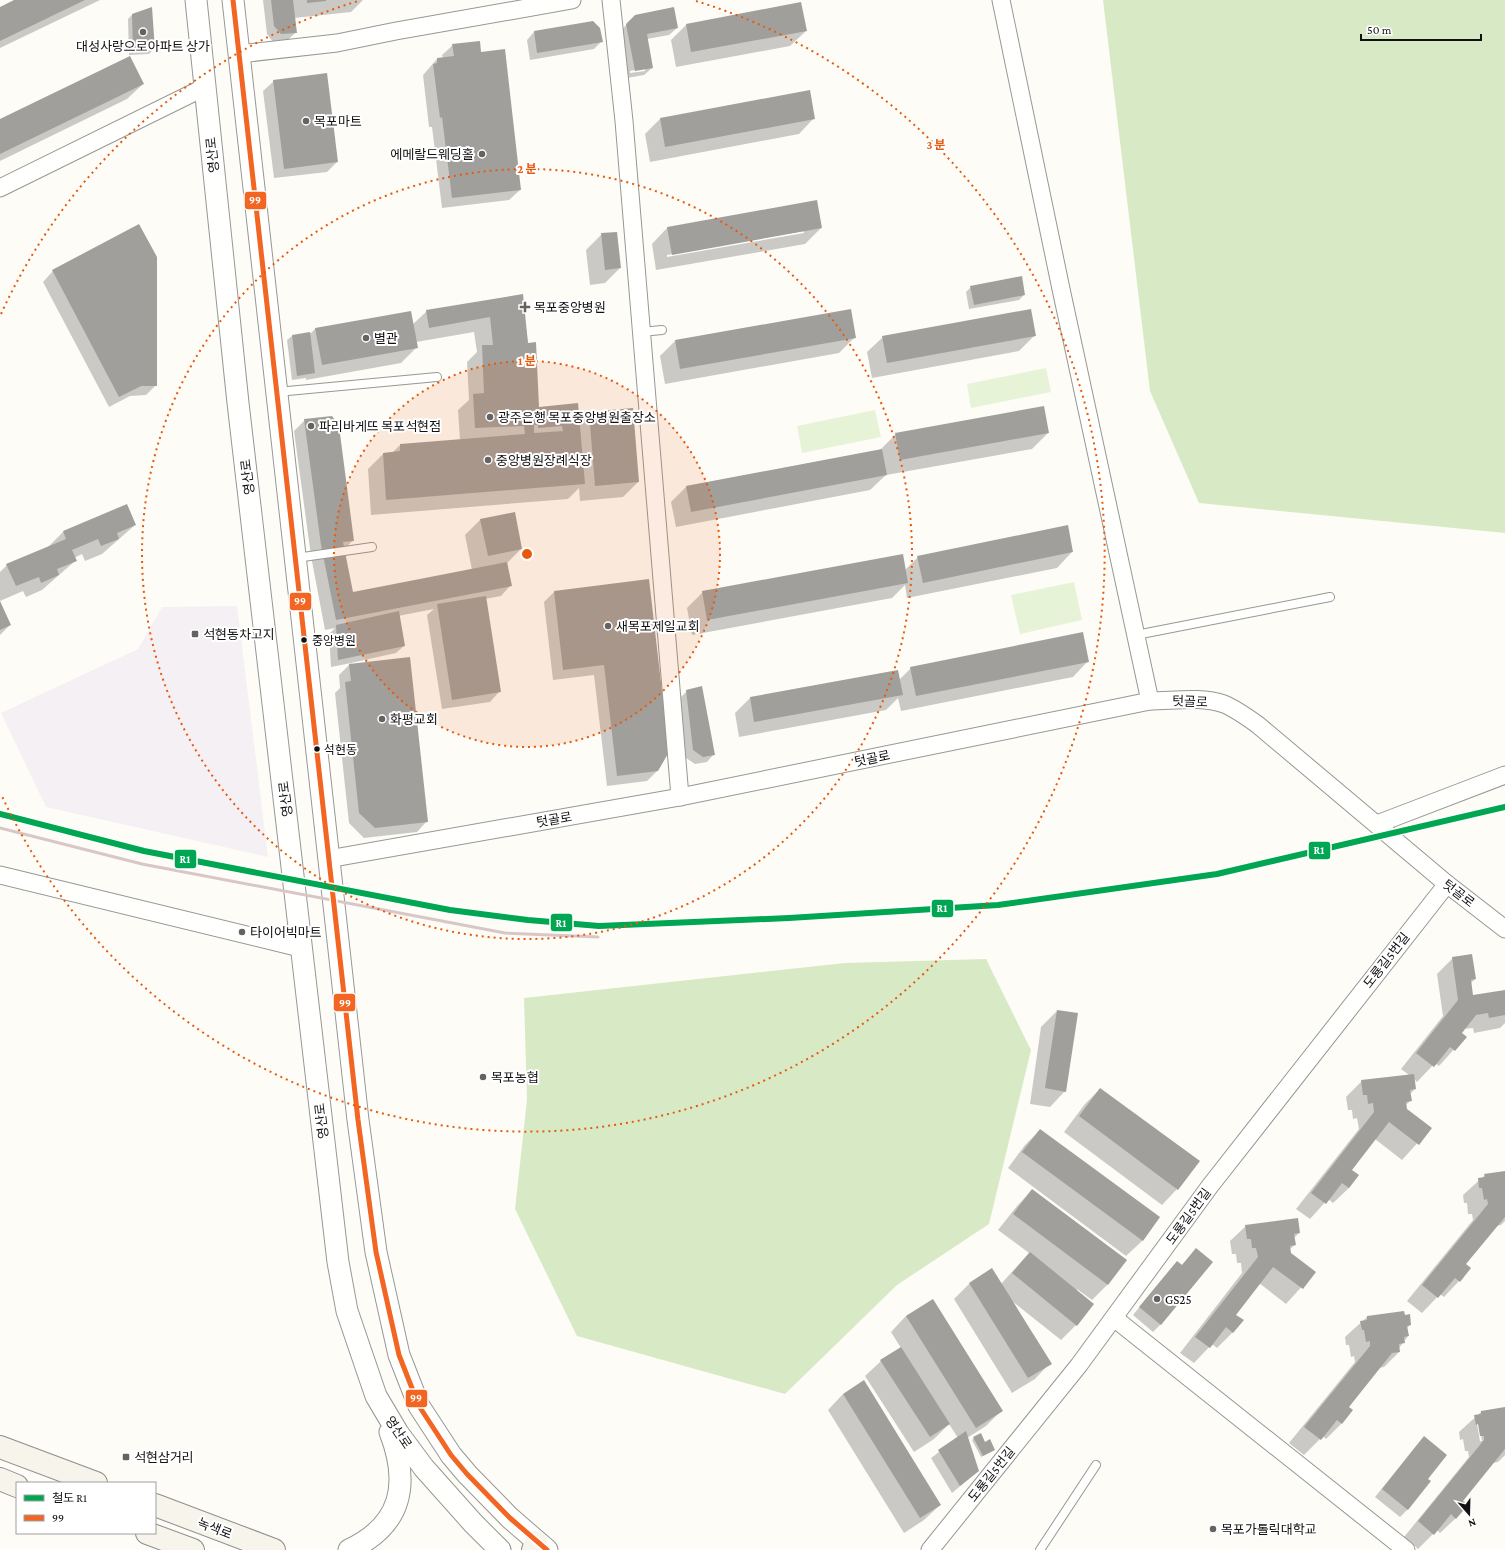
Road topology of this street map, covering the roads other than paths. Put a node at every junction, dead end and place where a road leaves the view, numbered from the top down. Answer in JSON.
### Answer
{"nodes":[{"id":1,"x":196,"y":0,"type":"edge"},
{"id":2,"x":233,"y":0,"type":"edge"},
{"id":3,"x":572,"y":0,"type":"edge"},
{"id":4,"x":611,"y":0,"type":"edge"},
{"id":5,"x":1001,"y":0,"type":"edge"},
{"id":6,"x":239,"y":54,"type":"junction"},
{"id":7,"x":205,"y":87,"type":"junction"},
{"id":8,"x":0,"y":188,"type":"edge"},
{"id":9,"x":662,"y":330,"type":"dead end"},
{"id":10,"x":641,"y":332,"type":"junction"},
{"id":11,"x":437,"y":377,"type":"dead end"},
{"id":12,"x":278,"y":392,"type":"junction"},
{"id":13,"x":372,"y":547,"type":"dead end"},
{"id":14,"x":296,"y":558,"type":"junction"},
{"id":15,"x":1330,"y":597,"type":"dead end"},
{"id":16,"x":1136,"y":635,"type":"junction"},
{"id":17,"x":1150,"y":701,"type":"junction"},
{"id":18,"x":1505,"y":774,"type":"edge"},
{"id":19,"x":680,"y":798,"type":"junction"},
{"id":20,"x":1377,"y":824,"type":"junction"},
{"id":21,"x":328,"y":859,"type":"junction"},
{"id":22,"x":0,"y":875,"type":"edge"},
{"id":23,"x":1447,"y":884,"type":"junction"},
{"id":24,"x":1505,"y":929,"type":"edge"},
{"id":25,"x":300,"y":948,"type":"junction"},
{"id":26,"x":1114,"y":1318,"type":"junction"},
{"id":27,"x":376,"y":1396,"type":"junction"},
{"id":28,"x":0,"y":1447,"type":"edge"},
{"id":29,"x":1096,"y":1465,"type":"dead end"},
{"id":30,"x":0,"y":1479,"type":"edge"},
{"id":31,"x":93,"y":1482,"type":"edge"},
{"id":32,"x":16,"y":1486,"type":"edge"},
{"id":33,"x":156,"y":1505,"type":"edge"},
{"id":34,"x":150,"y":1534,"type":"edge"},
{"id":35,"x":539,"y":1547,"type":"edge"},
{"id":36,"x":193,"y":1550,"type":"edge"},
{"id":37,"x":274,"y":1550,"type":"edge"},
{"id":38,"x":349,"y":1550,"type":"edge"},
{"id":39,"x":500,"y":1550,"type":"edge"},
{"id":40,"x":930,"y":1550,"type":"edge"},
{"id":41,"x":1040,"y":1550,"type":"edge"},
{"id":42,"x":1406,"y":1550,"type":"edge"}],
"edges":[{"from":1,"to":7,"type":"street","name":"영산로"},
{"from":2,"to":6,"type":"street"},
{"from":3,"to":6,"type":"street"},
{"from":4,"to":10,"type":"street"},
{"from":5,"to":16,"type":"street"},
{"from":6,"to":12,"type":"street"},
{"from":7,"to":8,"type":"street"},
{"from":7,"to":25,"type":"street","name":"영산로"},
{"from":9,"to":10,"type":"lane"},
{"from":10,"to":19,"type":"street"},
{"from":11,"to":12,"type":"lane"},
{"from":12,"to":14,"type":"street"},
{"from":13,"to":14,"type":"lane"},
{"from":14,"to":21,"type":"street"},
{"from":15,"to":16,"type":"lane"},
{"from":16,"to":17,"type":"street"},
{"from":17,"to":19,"type":"street","name":"텃골로"},
{"from":17,"to":20,"type":"street","name":"텃골로"},
{"from":18,"to":20,"type":"street"},
{"from":19,"to":21,"type":"street","name":"텃골로"},
{"from":20,"to":23,"type":"street","name":"텃골로"},
{"from":21,"to":35,"type":"street"},
{"from":22,"to":25,"type":"street"},
{"from":23,"to":24,"type":"street","name":"텃골로"},
{"from":23,"to":26,"type":"street","name":"도룡길5번길"},
{"from":25,"to":27,"type":"street","name":"영산로"},
{"from":26,"to":40,"type":"street","name":"도룡길5번길"},
{"from":26,"to":42,"type":"street"},
{"from":27,"to":38,"type":"street"},
{"from":27,"to":39,"type":"street","name":"영산로"},
{"from":28,"to":31,"type":"main road"},
{"from":29,"to":41,"type":"lane"},
{"from":30,"to":32,"type":"main road"},
{"from":33,"to":37,"type":"main road","name":"녹색로"},
{"from":34,"to":36,"type":"main road"}]}
